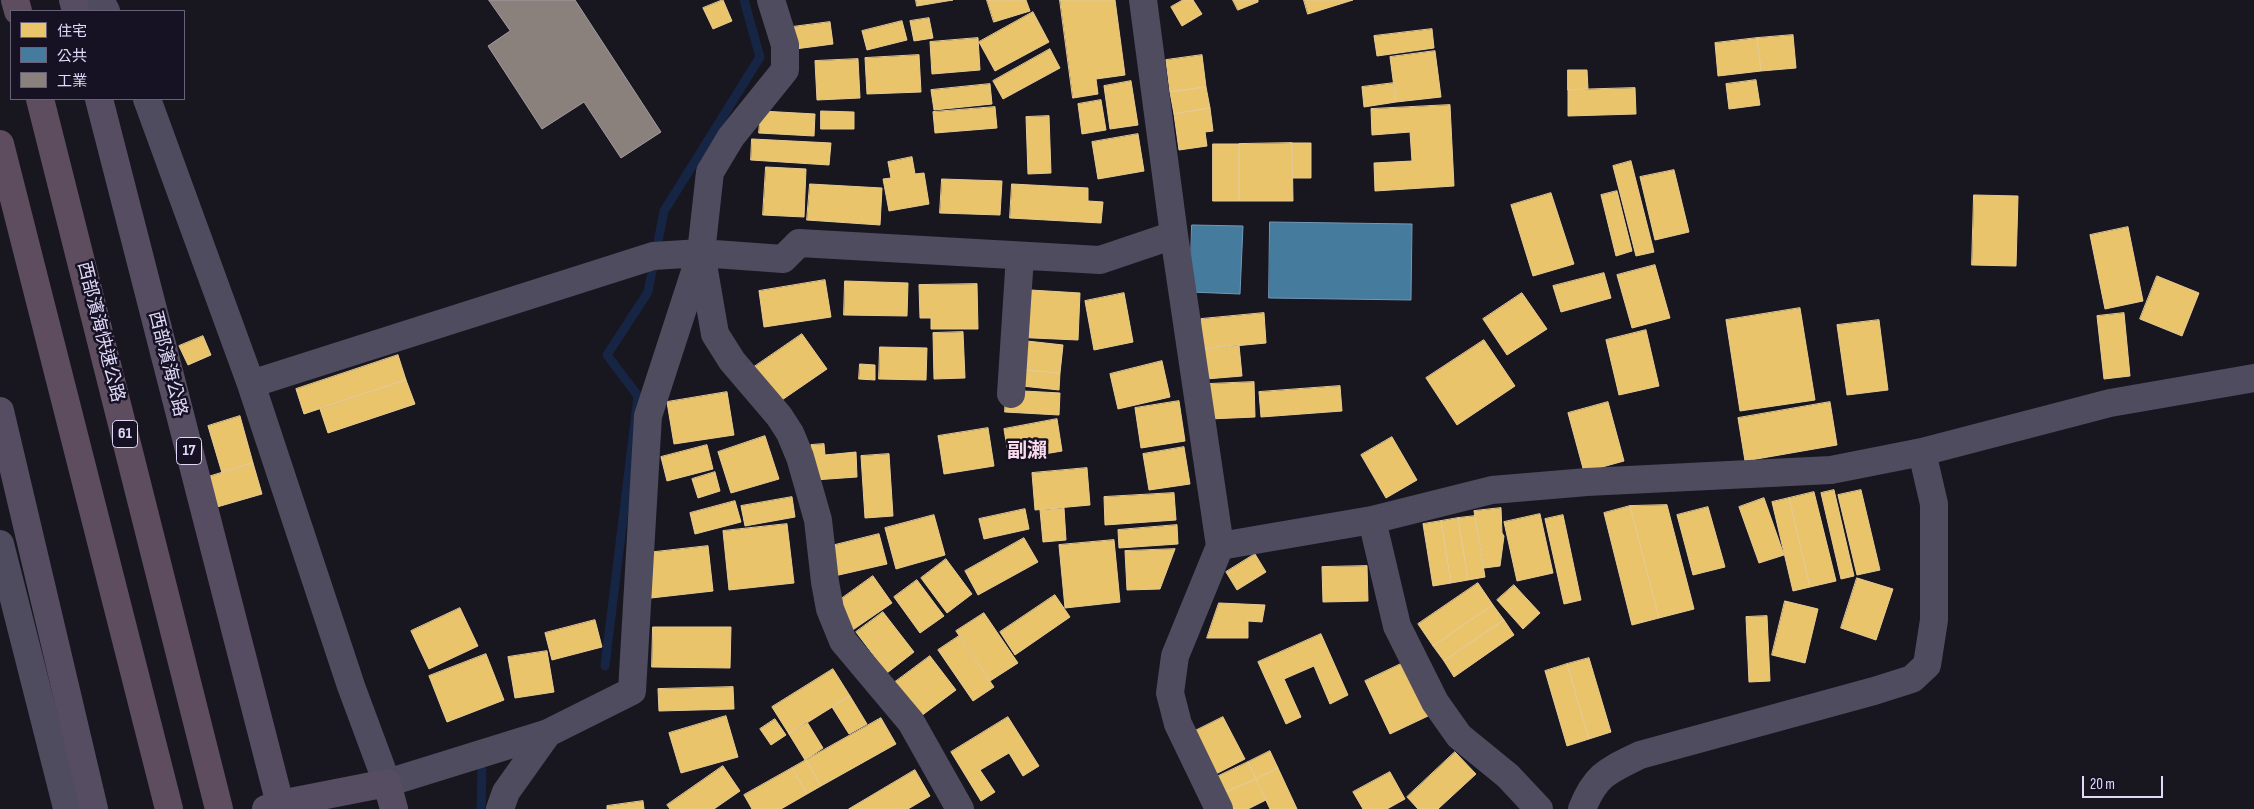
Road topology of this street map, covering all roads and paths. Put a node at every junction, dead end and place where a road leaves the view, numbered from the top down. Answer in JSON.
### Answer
{"nodes":[{"id":1,"x":771,"y":0,"type":"edge"},
{"id":2,"x":1143,"y":0,"type":"edge"},
{"id":3,"x":40,"y":100,"type":"edge"},
{"id":4,"x":99,"y":100,"type":"edge"},
{"id":5,"x":148,"y":100,"type":"edge"},
{"id":6,"x":0,"y":144,"type":"edge"},
{"id":7,"x":1174,"y":235,"type":"junction"},
{"id":8,"x":701,"y":253,"type":"junction"},
{"id":9,"x":1020,"y":256,"type":"junction"},
{"id":10,"x":2254,"y":378,"type":"edge"},
{"id":11,"x":252,"y":384,"type":"junction"},
{"id":12,"x":1011,"y":394,"type":"dead end"},
{"id":13,"x":0,"y":411,"type":"edge"},
{"id":14,"x":1922,"y":452,"type":"junction"},
{"id":15,"x":1372,"y":520,"type":"junction"},
{"id":16,"x":0,"y":544,"type":"edge"},
{"id":17,"x":1220,"y":546,"type":"junction"},
{"id":18,"x":548,"y":733,"type":"junction"},
{"id":19,"x":166,"y":796,"type":"edge"},
{"id":20,"x":390,"y":796,"type":"edge"},
{"id":21,"x":276,"y":807,"type":"edge"},
{"id":22,"x":69,"y":809,"type":"edge"},
{"id":23,"x":94,"y":809,"type":"edge"},
{"id":24,"x":219,"y":809,"type":"edge"},
{"id":25,"x":500,"y":809,"type":"edge"},
{"id":26,"x":960,"y":809,"type":"edge"},
{"id":27,"x":1219,"y":809,"type":"edge"},
{"id":28,"x":1539,"y":809,"type":"edge"},
{"id":29,"x":1582,"y":809,"type":"edge"}],
"edges":[{"from":1,"to":8,"type":"street"},
{"from":2,"to":7,"type":"street"},
{"from":3,"to":24,"type":"highway","name":"西部濱海快速公路","number":"61"},
{"from":4,"to":21,"type":"main road","name":"西部濱海公路","number":"17"},
{"from":5,"to":11,"type":"street"},
{"from":6,"to":19,"type":"highway"},
{"from":7,"to":9,"type":"street"},
{"from":7,"to":17,"type":"street"},
{"from":8,"to":9,"type":"street"},
{"from":8,"to":11,"type":"street"},
{"from":8,"to":18,"type":"street"},
{"from":8,"to":26,"type":"street"},
{"from":9,"to":12,"type":"street"},
{"from":10,"to":14,"type":"street"},
{"from":11,"to":20,"type":"street"},
{"from":13,"to":23,"type":"main road"},
{"from":14,"to":15,"type":"street"},
{"from":14,"to":29,"type":"street"},
{"from":15,"to":17,"type":"street"},
{"from":15,"to":28,"type":"street"},
{"from":16,"to":22,"type":"street"},
{"from":17,"to":27,"type":"street"},
{"from":18,"to":20,"type":"street"},
{"from":18,"to":25,"type":"street"},
{"from":20,"to":21,"type":"main road","name":"西部濱海公路","number":"17"}]}
